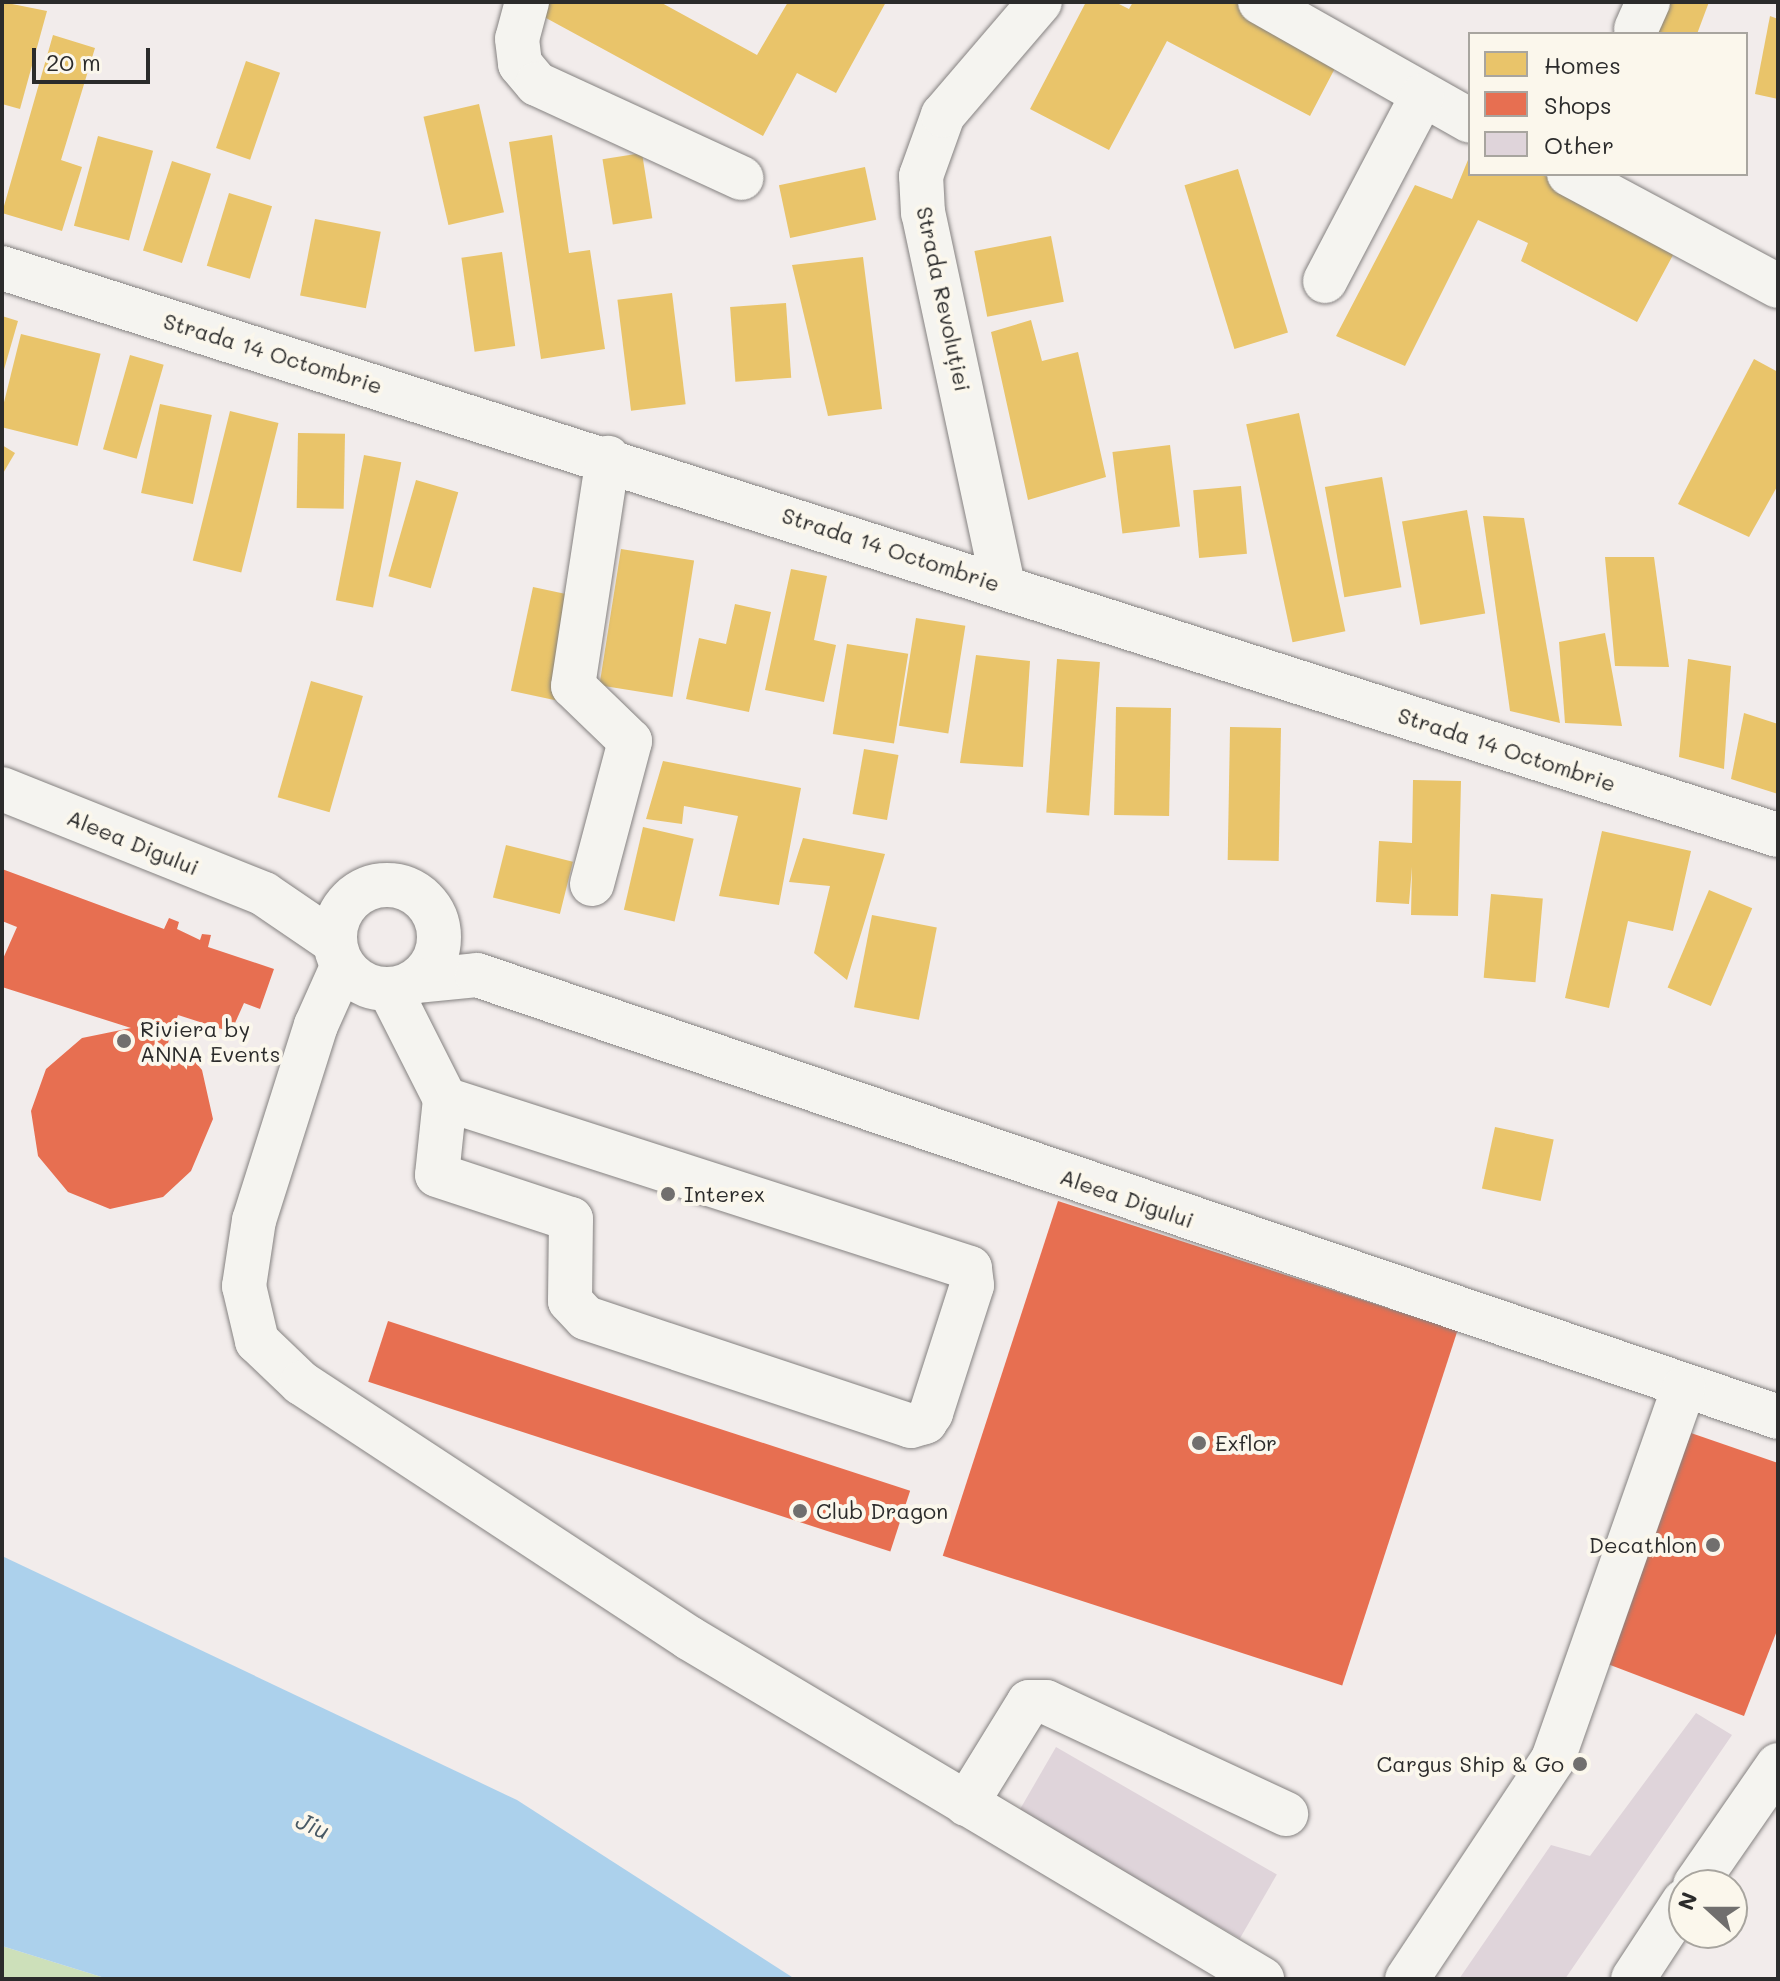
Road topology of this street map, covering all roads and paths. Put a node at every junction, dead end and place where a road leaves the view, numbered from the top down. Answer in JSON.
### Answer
{"nodes":[{"id":1,"x":527,"y":2,"type":"edge"},
{"id":2,"x":1040,"y":2,"type":"edge"},
{"id":3,"x":1260,"y":2,"type":"edge"},
{"id":4,"x":1422,"y":96,"type":"junction"},
{"id":5,"x":1468,"y":120,"type":"edge"},
{"id":6,"x":1573,"y":176,"type":"edge"},
{"id":7,"x":741,"y":178,"type":"dead end"},
{"id":8,"x":2,"y":268,"type":"edge"},
{"id":9,"x":1325,"y":281,"type":"dead end"},
{"id":10,"x":1778,"y":286,"type":"edge"},
{"id":11,"x":608,"y":458,"type":"junction"},
{"id":12,"x":1003,"y":585,"type":"junction"},
{"id":13,"x":2,"y":789,"type":"edge"},
{"id":14,"x":1778,"y":835,"type":"edge"},
{"id":15,"x":592,"y":884,"type":"dead end"},
{"id":16,"x":357,"y":893,"type":"junction"},
{"id":17,"x":264,"y":894,"type":"junction"},
{"id":18,"x":431,"y":907,"type":"junction"},
{"id":19,"x":369,"y":973,"type":"junction"},
{"id":20,"x":477,"y":975,"type":"junction"},
{"id":21,"x":445,"y":1099,"type":"junction"},
{"id":22,"x":1684,"y":1388,"type":"junction"},
{"id":23,"x":1778,"y":1417,"type":"edge"},
{"id":24,"x":1778,"y":1765,"type":"edge"},
{"id":25,"x":966,"y":1804,"type":"junction"},
{"id":26,"x":1286,"y":1814,"type":"dead end"},
{"id":27,"x":1759,"y":1814,"type":"edge"},
{"id":28,"x":1709,"y":1869,"type":"edge"},
{"id":29,"x":1668,"y":1925,"type":"edge"},
{"id":30,"x":1262,"y":1979,"type":"edge"},
{"id":31,"x":1407,"y":1979,"type":"edge"},
{"id":32,"x":1633,"y":1979,"type":"edge"}],
"edges":[{"from":1,"to":7,"type":"street"},
{"from":2,"to":12,"type":"street","name":"Strada Revoluției"},
{"from":3,"to":4,"type":"street"},
{"from":4,"to":5,"type":"street"},
{"from":4,"to":9,"type":"street"},
{"from":6,"to":10,"type":"street"},
{"from":8,"to":11,"type":"street","name":"Strada 14 Octombrie"},
{"from":11,"to":12,"type":"street","name":"Strada 14 Octombrie"},
{"from":11,"to":15,"type":"street"},
{"from":12,"to":14,"type":"street","name":"Strada 14 Octombrie"},
{"from":13,"to":17,"type":"street","name":"Aleea Digului"},
{"from":16,"to":17,"type":"street","name":"Aleea Digului"},
{"from":16,"to":18,"type":"street"},
{"from":16,"to":19,"type":"street"},
{"from":17,"to":19,"type":"street","name":"Aleea Digului"},
{"from":18,"to":19,"type":"street"},
{"from":18,"to":20,"type":"street"},
{"from":19,"to":20,"type":"street","name":"Aleea Digului"},
{"from":19,"to":21,"type":"street"},
{"from":19,"to":25,"type":"street"},
{"from":20,"to":22,"type":"street","name":"Aleea Digului"},
{"from":21,"to":21,"type":"street"},
{"from":22,"to":23,"type":"street","name":"Aleea Digului"},
{"from":22,"to":31,"type":"street"},
{"from":24,"to":27,"type":"street"},
{"from":25,"to":26,"type":"street"},
{"from":25,"to":30,"type":"street"},
{"from":27,"to":28,"type":"street"},
{"from":29,"to":32,"type":"street"}]}
